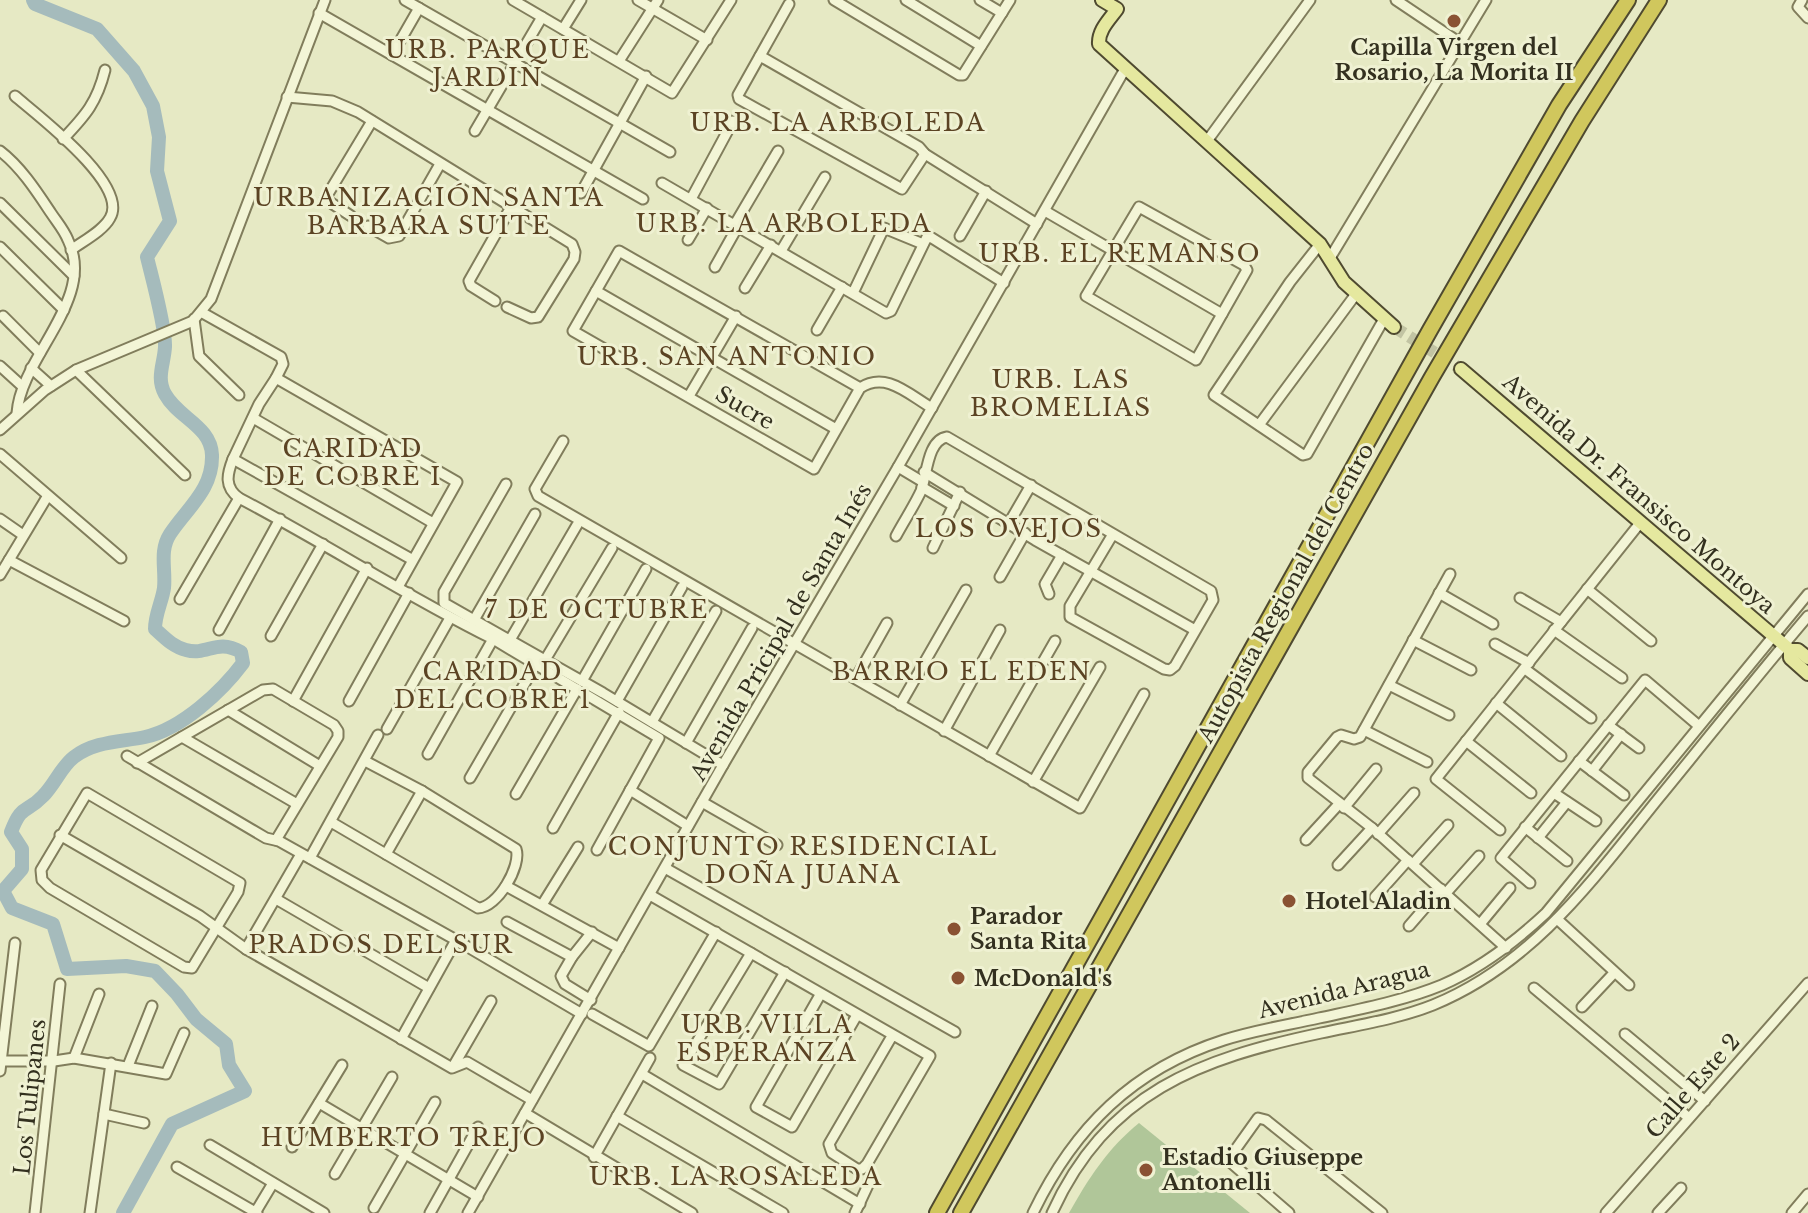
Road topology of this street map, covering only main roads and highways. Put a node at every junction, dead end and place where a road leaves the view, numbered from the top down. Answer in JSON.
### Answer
{"nodes":[{"id":1,"x":1102,"y":0,"type":"edge"},
{"id":2,"x":1628,"y":0,"type":"edge"},
{"id":3,"x":1659,"y":0,"type":"edge"},
{"id":4,"x":1121,"y":4,"type":"edge"},
{"id":5,"x":1389,"y":323,"type":"tunnel mouth"},
{"id":6,"x":1461,"y":369,"type":"tunnel mouth"},
{"id":7,"x":1787,"y":648,"type":"junction"},
{"id":8,"x":1808,"y":658,"type":"edge"},
{"id":9,"x":1808,"y":674,"type":"edge"},
{"id":10,"x":937,"y":1213,"type":"edge"},
{"id":11,"x":961,"y":1213,"type":"edge"}],
"edges":[{"from":1,"to":4,"type":"main road"},
{"from":2,"to":10,"type":"highway","name":"Autopista Regional del Centro"},
{"from":3,"to":11,"type":"highway","name":"Autopista Regional del Centro"},
{"from":4,"to":5,"type":"main road"},
{"from":6,"to":7,"type":"main road","name":"Avenida Dr. Fransisco Montoya"},
{"from":7,"to":8,"type":"main road","name":"Avenida Dr. Fransisco Montoya"},
{"from":7,"to":9,"type":"main road","name":"Avenida Dr. Fransisco Montoya"}]}
